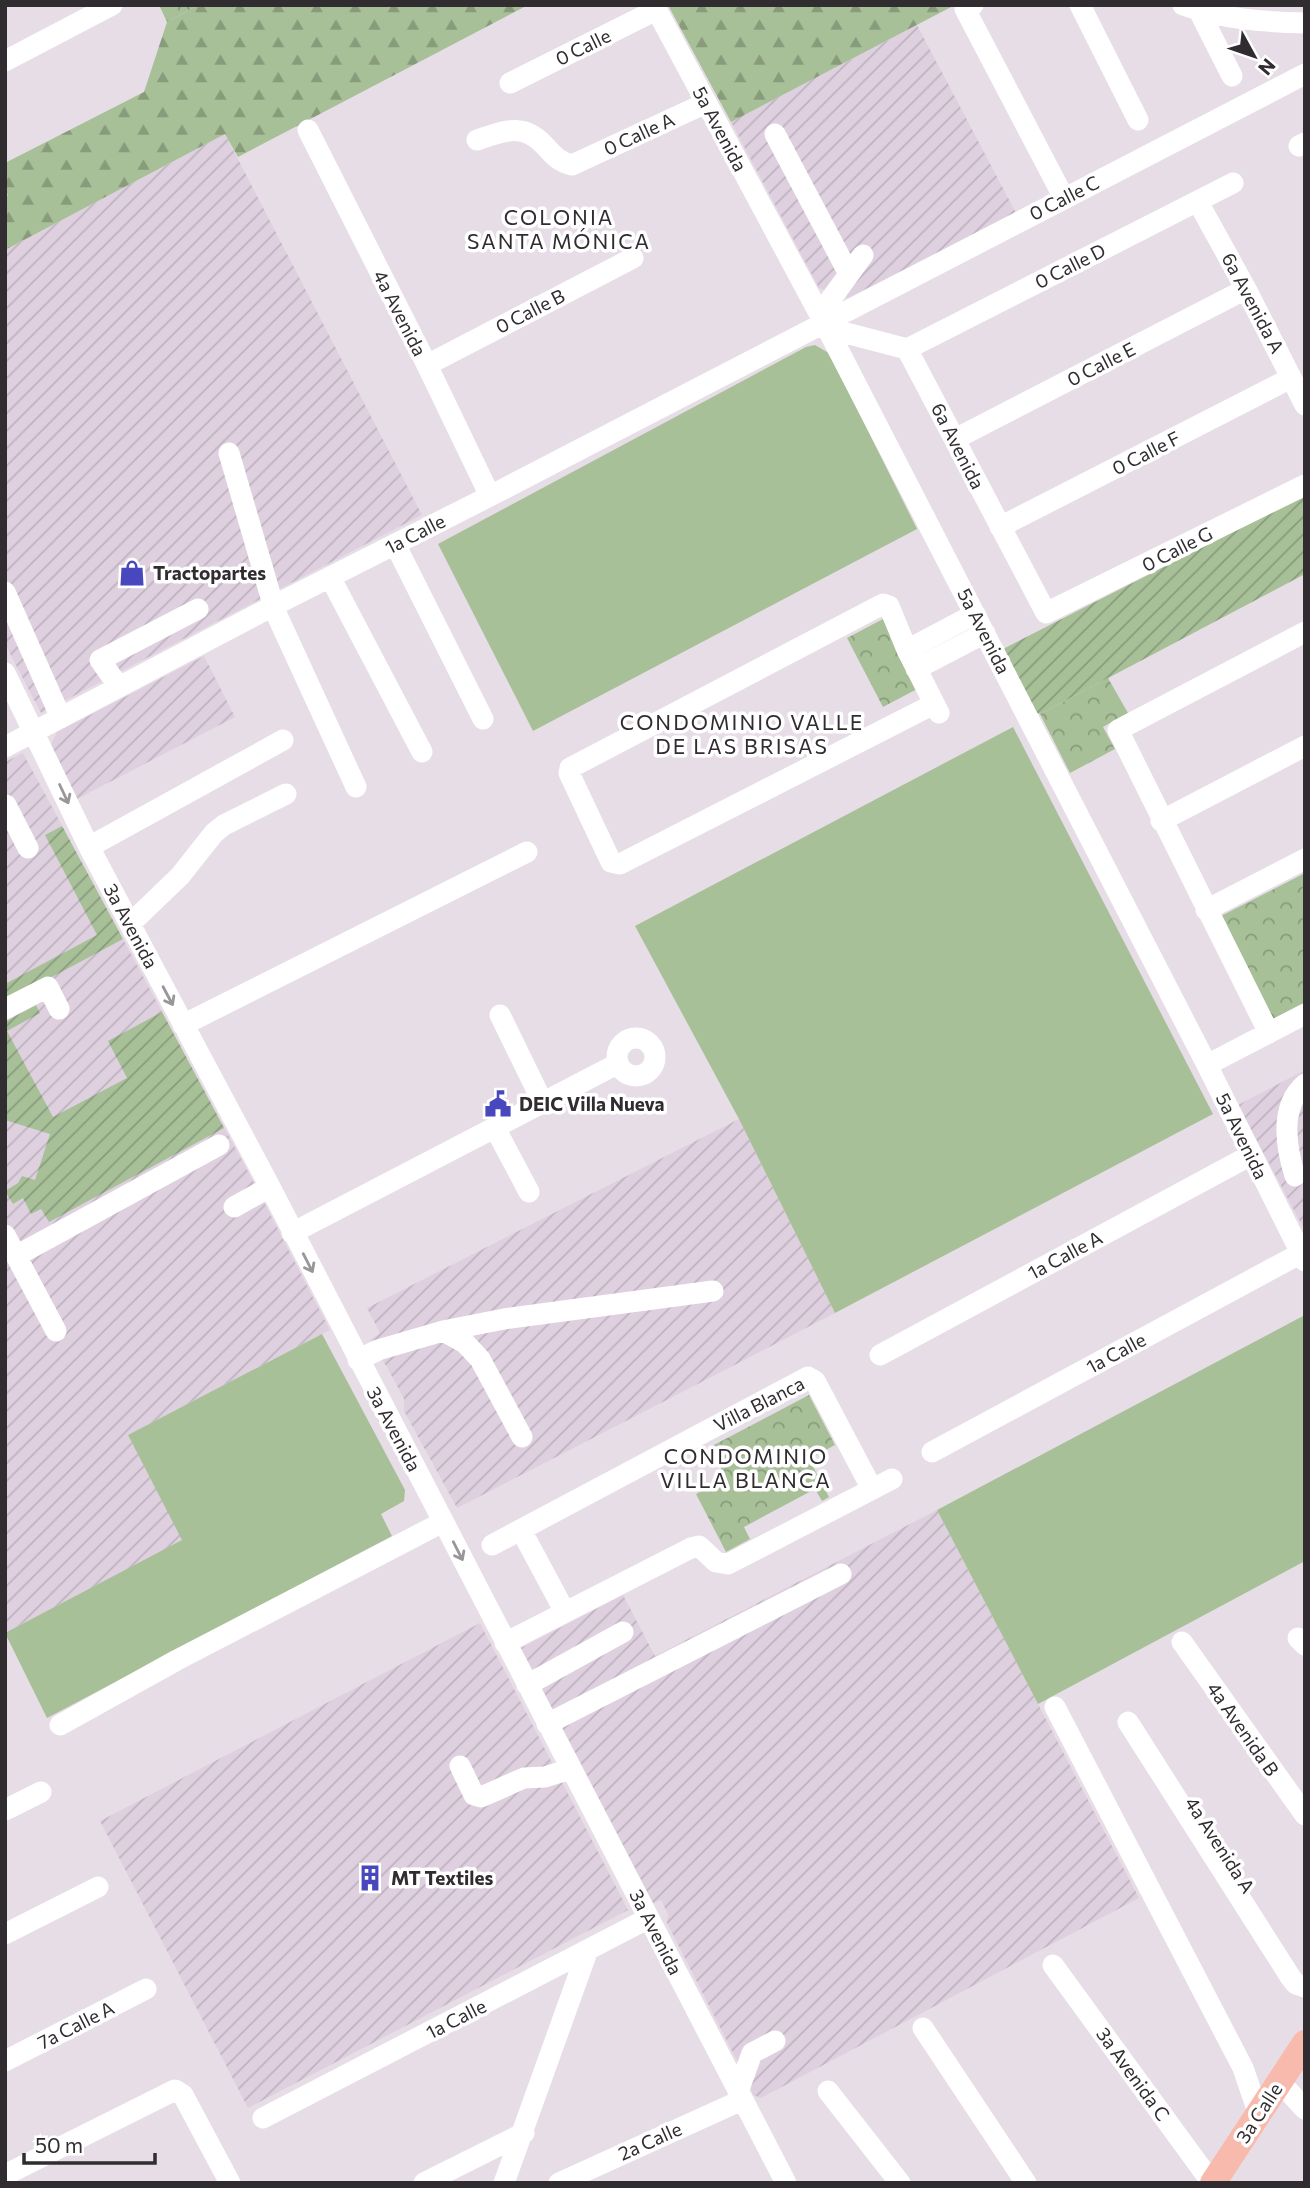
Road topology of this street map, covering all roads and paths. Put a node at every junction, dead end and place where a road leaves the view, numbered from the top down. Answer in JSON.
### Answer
{"nodes":[{"id":1,"x":112,"y":5,"type":"edge"},
{"id":2,"x":1080,"y":5,"type":"edge"},
{"id":3,"x":969,"y":7,"type":"edge"},
{"id":4,"x":655,"y":8,"type":"edge"},
{"id":5,"x":1191,"y":8,"type":"edge"},
{"id":6,"x":1305,"y":23,"type":"edge"},
{"id":7,"x":5,"y":61,"type":"edge"},
{"id":8,"x":1305,"y":74,"type":"edge"},
{"id":9,"x":1232,"y":76,"type":"dead end"},
{"id":10,"x":510,"y":83,"type":"dead end"},
{"id":11,"x":706,"y":103,"type":"junction"},
{"id":12,"x":1138,"y":120,"type":"dead end"},
{"id":13,"x":308,"y":130,"type":"dead end"},
{"id":14,"x":775,"y":134,"type":"dead end"},
{"id":15,"x":477,"y":141,"type":"dead end"},
{"id":16,"x":1233,"y":183,"type":"dead end"},
{"id":17,"x":1064,"y":198,"type":"junction"},
{"id":18,"x":1198,"y":202,"type":"junction"},
{"id":19,"x":863,"y":256,"type":"dead end"},
{"id":20,"x":633,"y":258,"type":"dead end"},
{"id":21,"x":849,"y":274,"type":"junction"},
{"id":22,"x":1247,"y":289,"type":"junction"},
{"id":23,"x":824,"y":322,"type":"junction"},
{"id":24,"x":907,"y":349,"type":"junction"},
{"id":25,"x":426,"y":365,"type":"junction"},
{"id":26,"x":1292,"y":378,"type":"junction"},
{"id":27,"x":1305,"y":405,"type":"edge"},
{"id":28,"x":955,"y":439,"type":"junction"},
{"id":29,"x":229,"y":453,"type":"dead end"},
{"id":30,"x":1305,"y":485,"type":"edge"},
{"id":31,"x":490,"y":496,"type":"junction"},
{"id":32,"x":1000,"y":527,"type":"junction"},
{"id":33,"x":395,"y":544,"type":"junction"},
{"id":34,"x":330,"y":577,"type":"junction"},
{"id":35,"x":5,"y":592,"type":"edge"},
{"id":36,"x":273,"y":606,"type":"junction"},
{"id":37,"x":198,"y":609,"type":"dead end"},
{"id":38,"x":1050,"y":613,"type":"joint"},
{"id":39,"x":980,"y":624,"type":"junction"},
{"id":40,"x":1305,"y":632,"type":"edge"},
{"id":41,"x":912,"y":659,"type":"junction"},
{"id":42,"x":5,"y":673,"type":"edge"},
{"id":43,"x":119,"y":687,"type":"junction"},
{"id":44,"x":61,"y":718,"type":"junction"},
{"id":45,"x":483,"y":719,"type":"dead end"},
{"id":46,"x":35,"y":732,"type":"junction"},
{"id":47,"x":283,"y":740,"type":"dead end"},
{"id":48,"x":1305,"y":746,"type":"edge"},
{"id":49,"x":5,"y":747,"type":"edge"},
{"id":50,"x":422,"y":752,"type":"dead end"},
{"id":51,"x":356,"y":787,"type":"dead end"},
{"id":52,"x":286,"y":794,"type":"dead end"},
{"id":53,"x":6,"y":805,"type":"edge"},
{"id":54,"x":1161,"y":821,"type":"junction"},
{"id":55,"x":89,"y":847,"type":"junction"},
{"id":56,"x":28,"y":848,"type":"dead end"},
{"id":57,"x":527,"y":852,"type":"dead end"},
{"id":58,"x":1305,"y":859,"type":"edge"},
{"id":59,"x":1206,"y":910,"type":"junction"},
{"id":60,"x":130,"y":924,"type":"junction"},
{"id":61,"x":5,"y":1009,"type":"edge"},
{"id":62,"x":59,"y":1009,"type":"dead end"},
{"id":63,"x":1305,"y":1014,"type":"edge"},
{"id":64,"x":500,"y":1015,"type":"dead end"},
{"id":65,"x":183,"y":1025,"type":"junction"},
{"id":66,"x":1269,"y":1033,"type":"junction"},
{"id":67,"x":617,"y":1064,"type":"dead end"},
{"id":68,"x":1207,"y":1065,"type":"junction"},
{"id":69,"x":1305,"y":1084,"type":"edge"},
{"id":70,"x":543,"y":1102,"type":"junction"},
{"id":71,"x":495,"y":1128,"type":"junction"},
{"id":72,"x":219,"y":1145,"type":"dead end"},
{"id":73,"x":1251,"y":1155,"type":"junction"},
{"id":74,"x":1300,"y":1174,"type":"edge"},
{"id":75,"x":270,"y":1187,"type":"junction"},
{"id":76,"x":528,"y":1192,"type":"dead end"},
{"id":77,"x":1269,"y":1192,"type":"junction"},
{"id":78,"x":234,"y":1207,"type":"dead end"},
{"id":79,"x":292,"y":1233,"type":"junction"},
{"id":80,"x":5,"y":1235,"type":"edge"},
{"id":81,"x":1303,"y":1255,"type":"edge"},
{"id":82,"x":16,"y":1256,"type":"junction"},
{"id":83,"x":713,"y":1291,"type":"dead end"},
{"id":84,"x":56,"y":1331,"type":"dead end"},
{"id":85,"x":443,"y":1331,"type":"junction"},
{"id":86,"x":880,"y":1355,"type":"dead end"},
{"id":87,"x":358,"y":1360,"type":"junction"},
{"id":88,"x":522,"y":1437,"type":"dead end"},
{"id":89,"x":932,"y":1452,"type":"dead end"},
{"id":90,"x":892,"y":1479,"type":"dead end"},
{"id":91,"x":872,"y":1489,"type":"junction"},
{"id":92,"x":443,"y":1522,"type":"junction"},
{"id":93,"x":521,"y":1530,"type":"junction"},
{"id":94,"x":492,"y":1545,"type":"dead end"},
{"id":95,"x":841,"y":1573,"type":"dead end"},
{"id":96,"x":565,"y":1612,"type":"junction"},
{"id":97,"x":622,"y":1632,"type":"dead end"},
{"id":98,"x":505,"y":1643,"type":"junction"},
{"id":99,"x":1182,"y":1643,"type":"dead end"},
{"id":100,"x":527,"y":1685,"type":"junction"},
{"id":101,"x":1055,"y":1707,"type":"dead end"},
{"id":102,"x":547,"y":1724,"type":"junction"},
{"id":103,"x":60,"y":1725,"type":"dead end"},
{"id":104,"x":460,"y":1766,"type":"dead end"},
{"id":105,"x":570,"y":1769,"type":"junction"},
{"id":106,"x":41,"y":1792,"type":"dead end"},
{"id":107,"x":5,"y":1810,"type":"edge"},
{"id":108,"x":1305,"y":1815,"type":"edge"},
{"id":109,"x":98,"y":1887,"type":"dead end"},
{"id":110,"x":649,"y":1918,"type":"junction"},
{"id":111,"x":5,"y":1934,"type":"edge"},
{"id":112,"x":587,"y":1952,"type":"junction"},
{"id":113,"x":1053,"y":1965,"type":"dead end"},
{"id":114,"x":1305,"y":1973,"type":"edge"},
{"id":115,"x":1305,"y":1987,"type":"edge"},
{"id":116,"x":146,"y":1989,"type":"dead end"},
{"id":117,"x":923,"y":2028,"type":"dead end"},
{"id":118,"x":775,"y":2041,"type":"dead end"},
{"id":119,"x":1304,"y":2048,"type":"edge"},
{"id":120,"x":5,"y":2061,"type":"edge"},
{"id":121,"x":1279,"y":2081,"type":"junction"},
{"id":122,"x":828,"y":2091,"type":"dead end"},
{"id":123,"x":740,"y":2096,"type":"junction"},
{"id":124,"x":1305,"y":2109,"type":"edge"},
{"id":125,"x":1258,"y":2112,"type":"junction"},
{"id":126,"x":263,"y":2119,"type":"dead end"},
{"id":127,"x":524,"y":2133,"type":"junction"},
{"id":128,"x":5,"y":2175,"type":"edge"},
{"id":129,"x":224,"y":2181,"type":"edge"},
{"id":130,"x":424,"y":2183,"type":"edge"},
{"id":131,"x":504,"y":2183,"type":"edge"},
{"id":132,"x":559,"y":2183,"type":"edge"},
{"id":133,"x":786,"y":2183,"type":"edge"},
{"id":134,"x":900,"y":2183,"type":"edge"},
{"id":135,"x":1026,"y":2183,"type":"edge"},
{"id":136,"x":1213,"y":2183,"type":"edge"}],
"edges":[{"from":1,"to":7,"type":"street"},
{"from":2,"to":12,"type":"street"},
{"from":3,"to":17,"type":"street"},
{"from":4,"to":10,"type":"street","name":"0 Calle"},
{"from":4,"to":11,"type":"street","name":"5a Avenida"},
{"from":5,"to":6,"type":"street"},
{"from":5,"to":9,"type":"street"},
{"from":8,"to":17,"type":"street","name":"0 Calle C"},
{"from":11,"to":15,"type":"street","name":"0 Calle A"},
{"from":11,"to":23,"type":"street","name":"5a Avenida"},
{"from":13,"to":25,"type":"street","name":"4a Avenida"},
{"from":14,"to":21,"type":"street"},
{"from":16,"to":18,"type":"street","name":"0 Calle D"},
{"from":17,"to":23,"type":"street","name":"0 Calle C"},
{"from":18,"to":22,"type":"street","name":"6a Avenida A"},
{"from":18,"to":24,"type":"street","name":"0 Calle D"},
{"from":19,"to":21,"type":"street"},
{"from":20,"to":25,"type":"street","name":"0 Calle B"},
{"from":21,"to":23,"type":"street"},
{"from":22,"to":26,"type":"street","name":"6a Avenida A"},
{"from":22,"to":28,"type":"street","name":"0 Calle E"},
{"from":23,"to":24,"type":"street"},
{"from":23,"to":31,"type":"street","name":"1a Calle"},
{"from":23,"to":39,"type":"street","name":"5a Avenida"},
{"from":24,"to":28,"type":"street","name":"6a Avenida"},
{"from":25,"to":31,"type":"street","name":"4a Avenida"},
{"from":26,"to":27,"type":"street","name":"6a Avenida A"},
{"from":26,"to":32,"type":"street","name":"0 Calle F"},
{"from":28,"to":32,"type":"street","name":"6a Avenida"},
{"from":29,"to":36,"type":"street"},
{"from":30,"to":38,"type":"street","name":"0 Calle G"},
{"from":31,"to":33,"type":"street","name":"1a Calle"},
{"from":32,"to":38,"type":"street","name":"6a Avenida"},
{"from":33,"to":34,"type":"street","name":"1a Calle"},
{"from":33,"to":45,"type":"street"},
{"from":34,"to":36,"type":"street","name":"1a Calle"},
{"from":34,"to":50,"type":"street"},
{"from":35,"to":44,"type":"street"},
{"from":36,"to":43,"type":"street","name":"1a Calle"},
{"from":36,"to":51,"type":"street"},
{"from":37,"to":43,"type":"street"},
{"from":39,"to":41,"type":"street"},
{"from":39,"to":68,"type":"street","name":"5a Avenida"},
{"from":40,"to":54,"type":"street"},
{"from":41,"to":41,"type":"street"},
{"from":42,"to":46,"type":"street","name":"3a Avenida"},
{"from":43,"to":44,"type":"street","name":"1a Calle"},
{"from":44,"to":46,"type":"street","name":"1a Calle"},
{"from":46,"to":49,"type":"street","name":"1a Calle"},
{"from":46,"to":55,"type":"street","name":"3a Avenida","one_way":true},
{"from":47,"to":55,"type":"street"},
{"from":48,"to":54,"type":"street"},
{"from":52,"to":60,"type":"street"},
{"from":53,"to":56,"type":"street"},
{"from":54,"to":59,"type":"street"},
{"from":55,"to":60,"type":"street","name":"3a Avenida"},
{"from":57,"to":65,"type":"street"},
{"from":58,"to":59,"type":"street"},
{"from":59,"to":66,"type":"street"},
{"from":60,"to":65,"type":"street","name":"3a Avenida","one_way":true},
{"from":61,"to":62,"type":"street"},
{"from":63,"to":66,"type":"street"},
{"from":64,"to":70,"type":"street"},
{"from":65,"to":75,"type":"street","name":"3a Avenida"},
{"from":66,"to":68,"type":"street"},
{"from":67,"to":70,"type":"street"},
{"from":68,"to":73,"type":"street","name":"5a Avenida"},
{"from":69,"to":74,"type":"street"},
{"from":70,"to":71,"type":"street"},
{"from":71,"to":76,"type":"street"},
{"from":71,"to":79,"type":"street"},
{"from":72,"to":82,"type":"street"},
{"from":73,"to":77,"type":"street","name":"5a Avenida"},
{"from":73,"to":86,"type":"street","name":"1a Calle A"},
{"from":74,"to":77,"type":"street"},
{"from":75,"to":78,"type":"street"},
{"from":75,"to":79,"type":"street","name":"3a Avenida"},
{"from":77,"to":81,"type":"street","name":"5a Avenida"},
{"from":79,"to":87,"type":"street","name":"3a Avenida","one_way":true},
{"from":80,"to":82,"type":"street"},
{"from":81,"to":89,"type":"street","name":"1a Calle"},
{"from":82,"to":84,"type":"street"},
{"from":83,"to":85,"type":"street"},
{"from":85,"to":87,"type":"street"},
{"from":85,"to":88,"type":"street"},
{"from":87,"to":92,"type":"street","name":"3a Avenida"},
{"from":90,"to":91,"type":"street"},
{"from":91,"to":93,"type":"street","name":"Villa Blanca"},
{"from":91,"to":96,"type":"street"},
{"from":92,"to":98,"type":"street","name":"3a Avenida","one_way":true},
{"from":92,"to":103,"type":"street"},
{"from":93,"to":94,"type":"street","name":"Villa Blanca"},
{"from":93,"to":96,"type":"street"},
{"from":95,"to":102,"type":"street"},
{"from":96,"to":98,"type":"street"},
{"from":97,"to":100,"type":"street"},
{"from":98,"to":100,"type":"street","name":"3a Avenida"},
{"from":99,"to":108,"type":"street","name":"4a Avenida B"},
{"from":100,"to":102,"type":"street","name":"3a Avenida"},
{"from":101,"to":125,"type":"street"},
{"from":102,"to":105,"type":"street","name":"3a Avenida"},
{"from":104,"to":105,"type":"street"},
{"from":105,"to":110,"type":"street","name":"3a Avenida"},
{"from":106,"to":107,"type":"street"},
{"from":109,"to":111,"type":"street"},
{"from":110,"to":112,"type":"street","name":"1a Calle"},
{"from":110,"to":123,"type":"street","name":"3a Avenida"},
{"from":112,"to":126,"type":"street","name":"1a Calle"},
{"from":112,"to":127,"type":"street"},
{"from":113,"to":136,"type":"street","name":"3a Avenida C"},
{"from":114,"to":115,"type":"street","name":"4a Avenida A"},
{"from":116,"to":120,"type":"street","name":"7a Calle A"},
{"from":117,"to":135,"type":"street"},
{"from":118,"to":123,"type":"street"},
{"from":119,"to":121,"type":"main road","name":"3a Calle"},
{"from":121,"to":124,"type":"street"},
{"from":121,"to":125,"type":"main road","name":"3a Calle"},
{"from":122,"to":134,"type":"street"},
{"from":123,"to":132,"type":"street","name":"2a Calle"},
{"from":123,"to":133,"type":"street","name":"3a Avenida"},
{"from":125,"to":136,"type":"main road","name":"3a Calle"},
{"from":127,"to":130,"type":"street"},
{"from":127,"to":131,"type":"street"},
{"from":128,"to":129,"type":"street"}]}
